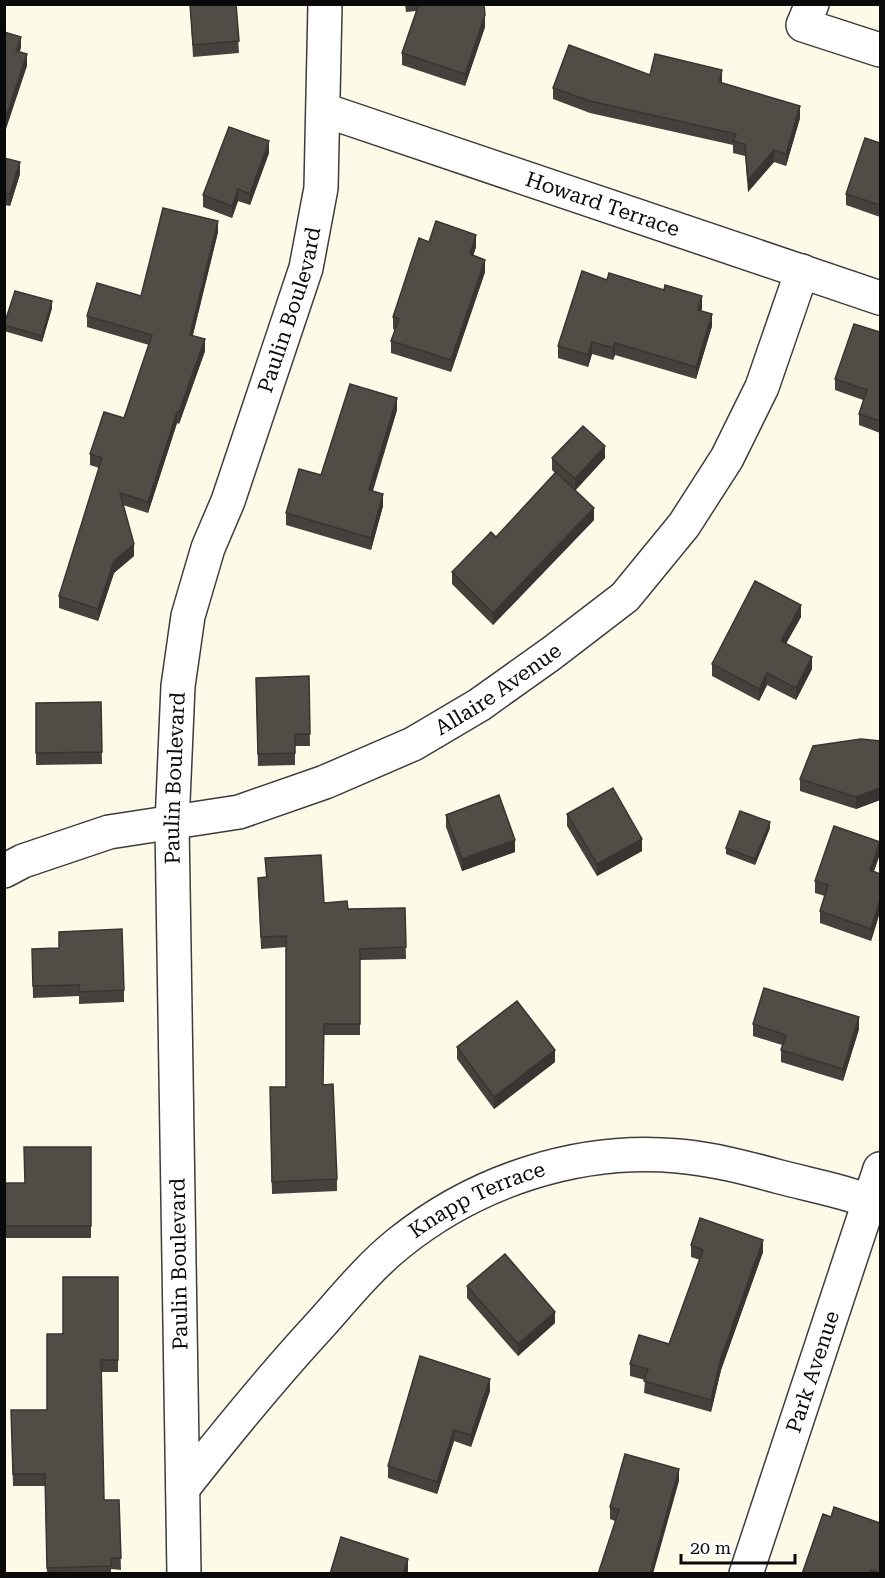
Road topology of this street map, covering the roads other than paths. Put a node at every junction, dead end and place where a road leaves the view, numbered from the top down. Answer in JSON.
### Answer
{"nodes":[{"id":1,"x":325,"y":4,"type":"edge"},
{"id":2,"x":812,"y":4,"type":"edge"},
{"id":3,"x":880,"y":50,"type":"edge"},
{"id":4,"x":324,"y":110,"type":"junction"},
{"id":5,"x":802,"y":271,"type":"junction"},
{"id":6,"x":880,"y":298,"type":"edge"},
{"id":7,"x":172,"y":824,"type":"junction"},
{"id":8,"x":4,"y":871,"type":"edge"},
{"id":9,"x":880,"y":1169,"type":"edge"},
{"id":10,"x":875,"y":1203,"type":"edge"},
{"id":11,"x":183,"y":1488,"type":"junction"},
{"id":12,"x":184,"y":1574,"type":"edge"},
{"id":13,"x":746,"y":1574,"type":"edge"}],
"edges":[{"from":1,"to":4,"type":"street","name":"Paulin Boulevard"},
{"from":2,"to":3,"type":"street"},
{"from":4,"to":5,"type":"street","name":"Howard Terrace"},
{"from":4,"to":7,"type":"street","name":"Paulin Boulevard"},
{"from":5,"to":6,"type":"street","name":"Howard Terrace"},
{"from":5,"to":7,"type":"street","name":"Allaire Avenue"},
{"from":7,"to":8,"type":"street","name":"Allaire Avenue"},
{"from":7,"to":11,"type":"street","name":"Paulin Boulevard"},
{"from":9,"to":10,"type":"street","name":"Park Avenue"},
{"from":10,"to":11,"type":"street","name":"Knapp Terrace"},
{"from":10,"to":13,"type":"street","name":"Park Avenue"},
{"from":11,"to":12,"type":"street","name":"Paulin Boulevard"}]}
